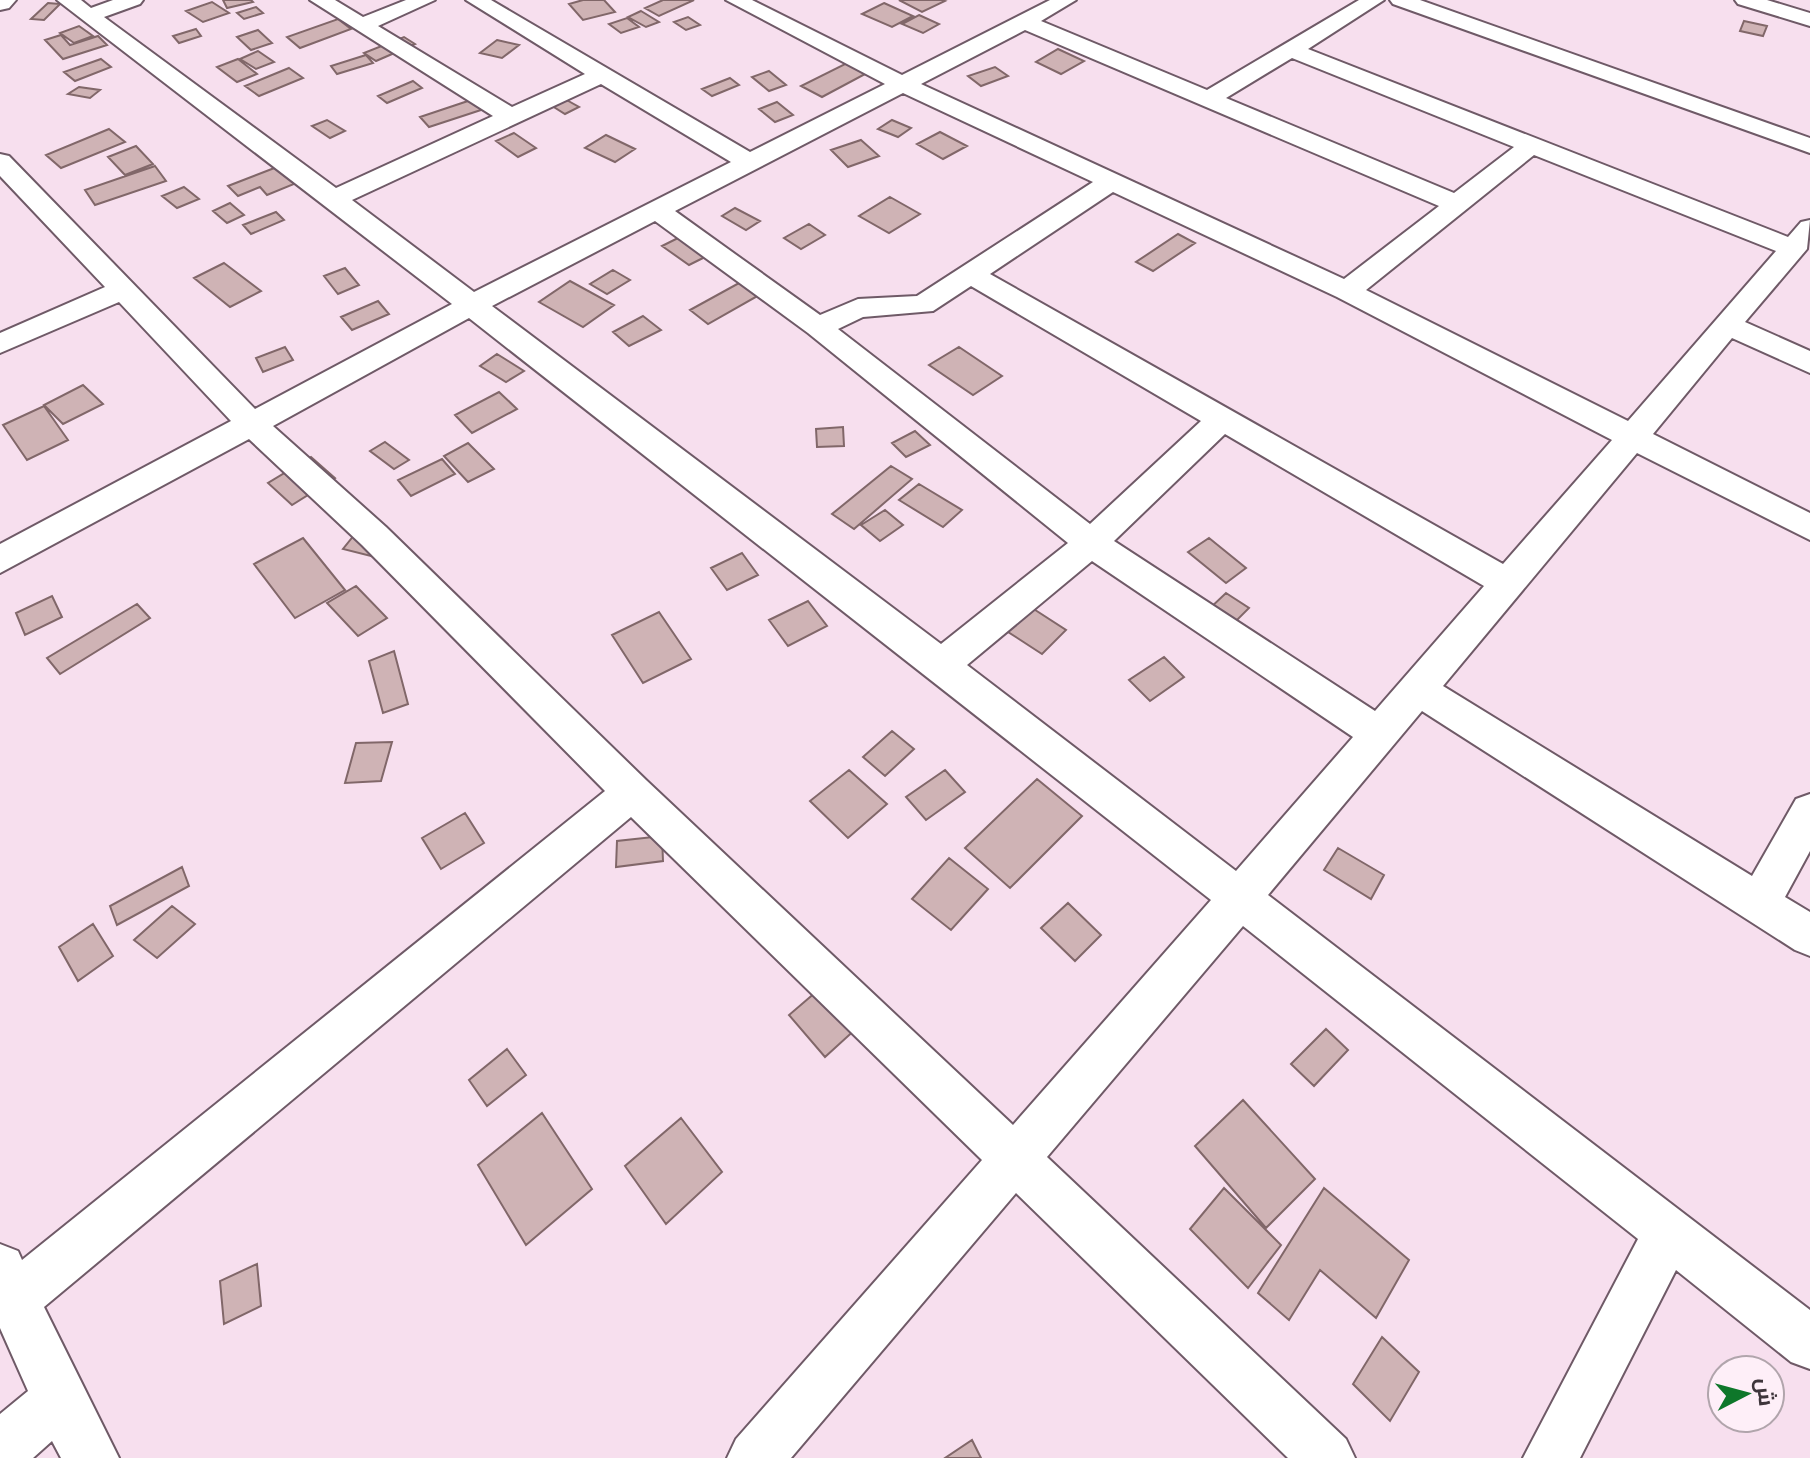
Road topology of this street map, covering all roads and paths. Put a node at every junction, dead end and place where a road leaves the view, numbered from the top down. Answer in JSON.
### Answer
{"nodes":[{"id":1,"x":133,"y":0,"type":"edge"},
{"id":2,"x":320,"y":0,"type":"edge"},
{"id":3,"x":425,"y":0,"type":"edge"},
{"id":4,"x":476,"y":0,"type":"edge"},
{"id":5,"x":1066,"y":0,"type":"edge"},
{"id":6,"x":1374,"y":0,"type":"edge"},
{"id":7,"x":1400,"y":0,"type":"edge"},
{"id":8,"x":1745,"y":0,"type":"edge"},
{"id":9,"x":751,"y":2,"type":"edge"},
{"id":10,"x":78,"y":8,"type":"edge"},
{"id":11,"x":1810,"y":20,"type":"edge"},
{"id":12,"x":1025,"y":22,"type":"junction"},
{"id":13,"x":361,"y":25,"type":"junction"},
{"id":14,"x":1291,"y":50,"type":"junction"},
{"id":15,"x":601,"y":75,"type":"junction"},
{"id":16,"x":905,"y":85,"type":"junction"},
{"id":17,"x":1210,"y":98,"type":"junction"},
{"id":18,"x":509,"y":116,"type":"junction"},
{"id":19,"x":1530,"y":146,"type":"junction"},
{"id":20,"x":1810,"y":146,"type":"edge"},
{"id":21,"x":0,"y":161,"type":"edge"},
{"id":22,"x":751,"y":163,"type":"junction"},
{"id":23,"x":1112,"y":181,"type":"junction"},
{"id":24,"x":333,"y":199,"type":"junction"},
{"id":25,"x":1457,"y":204,"type":"junction"},
{"id":26,"x":658,"y":211,"type":"junction"},
{"id":27,"x":1802,"y":239,"type":"edge"},
{"id":28,"x":970,"y":274,"type":"junction"},
{"id":29,"x":125,"y":289,"type":"junction"},
{"id":30,"x":1347,"y":291,"type":"junction"},
{"id":31,"x":471,"y":305,"type":"junction"},
{"id":32,"x":1727,"y":325,"type":"junction"},
{"id":33,"x":818,"y":327,"type":"junction"},
{"id":34,"x":0,"y":344,"type":"edge"},
{"id":35,"x":1810,"y":363,"type":"edge"},
{"id":36,"x":1222,"y":419,"type":"junction"},
{"id":37,"x":251,"y":423,"type":"junction"},
{"id":38,"x":1631,"y":438,"type":"junction"},
{"id":39,"x":1810,"y":528,"type":"edge"},
{"id":40,"x":1091,"y":543,"type":"junction"},
{"id":41,"x":0,"y":560,"type":"edge"},
{"id":42,"x":1507,"y":583,"type":"junction"},
{"id":43,"x":941,"y":665,"type":"junction"},
{"id":44,"x":1419,"y":690,"type":"junction"},
{"id":45,"x":1378,"y":733,"type":"junction"},
{"id":46,"x":632,"y":792,"type":"junction"},
{"id":47,"x":1810,"y":812,"type":"edge"},
{"id":48,"x":1239,"y":899,"type":"junction"},
{"id":49,"x":1759,"y":904,"type":"junction"},
{"id":50,"x":1810,"y":936,"type":"edge"},
{"id":51,"x":1013,"y":1157,"type":"junction"},
{"id":52,"x":1667,"y":1235,"type":"junction"},
{"id":53,"x":7,"y":1284,"type":"edge"},
{"id":54,"x":1810,"y":1343,"type":"edge"},
{"id":55,"x":59,"y":1400,"type":"junction"},
{"id":56,"x":0,"y":1450,"type":"edge"},
{"id":57,"x":91,"y":1458,"type":"edge"},
{"id":58,"x":755,"y":1458,"type":"edge"},
{"id":59,"x":1327,"y":1458,"type":"edge"},
{"id":60,"x":1551,"y":1458,"type":"edge"}],
"edges":[{"from":1,"to":10,"type":"street"},
{"from":2,"to":13,"type":"street"},
{"from":3,"to":13,"type":"street"},
{"from":4,"to":15,"type":"street"},
{"from":5,"to":12,"type":"street"},
{"from":6,"to":14,"type":"street"},
{"from":7,"to":20,"type":"street"},
{"from":8,"to":11,"type":"street"},
{"from":9,"to":16,"type":"street"},
{"from":10,"to":24,"type":"street"},
{"from":12,"to":16,"type":"street"},
{"from":12,"to":17,"type":"street"},
{"from":13,"to":18,"type":"street"},
{"from":14,"to":17,"type":"street"},
{"from":14,"to":19,"type":"street"},
{"from":15,"to":18,"type":"street"},
{"from":15,"to":22,"type":"street"},
{"from":16,"to":22,"type":"street"},
{"from":16,"to":23,"type":"street"},
{"from":17,"to":25,"type":"street"},
{"from":18,"to":24,"type":"street"},
{"from":19,"to":25,"type":"street"},
{"from":19,"to":27,"type":"street"},
{"from":21,"to":29,"type":"street"},
{"from":22,"to":26,"type":"street"},
{"from":23,"to":28,"type":"street"},
{"from":23,"to":30,"type":"street"},
{"from":24,"to":31,"type":"street"},
{"from":25,"to":30,"type":"street"},
{"from":26,"to":31,"type":"street"},
{"from":26,"to":33,"type":"street"},
{"from":27,"to":32,"type":"street"},
{"from":28,"to":33,"type":"street"},
{"from":28,"to":36,"type":"street"},
{"from":29,"to":34,"type":"street"},
{"from":29,"to":37,"type":"street"},
{"from":30,"to":38,"type":"street"},
{"from":31,"to":37,"type":"street"},
{"from":31,"to":43,"type":"street"},
{"from":32,"to":35,"type":"street"},
{"from":32,"to":38,"type":"street"},
{"from":33,"to":40,"type":"street"},
{"from":36,"to":40,"type":"street"},
{"from":36,"to":42,"type":"street"},
{"from":37,"to":41,"type":"street"},
{"from":37,"to":46,"type":"street"},
{"from":38,"to":39,"type":"street"},
{"from":38,"to":42,"type":"street"},
{"from":40,"to":43,"type":"street"},
{"from":40,"to":45,"type":"street"},
{"from":42,"to":44,"type":"street"},
{"from":43,"to":48,"type":"street"},
{"from":44,"to":45,"type":"street"},
{"from":44,"to":49,"type":"street"},
{"from":45,"to":48,"type":"street"},
{"from":46,"to":51,"type":"street"},
{"from":46,"to":53,"type":"street"},
{"from":47,"to":49,"type":"street"},
{"from":48,"to":51,"type":"street"},
{"from":48,"to":52,"type":"street"},
{"from":49,"to":50,"type":"street"},
{"from":51,"to":58,"type":"street"},
{"from":51,"to":59,"type":"street"},
{"from":52,"to":54,"type":"street"},
{"from":52,"to":60,"type":"street"},
{"from":53,"to":55,"type":"street"},
{"from":55,"to":56,"type":"street"},
{"from":55,"to":57,"type":"street"}]}
